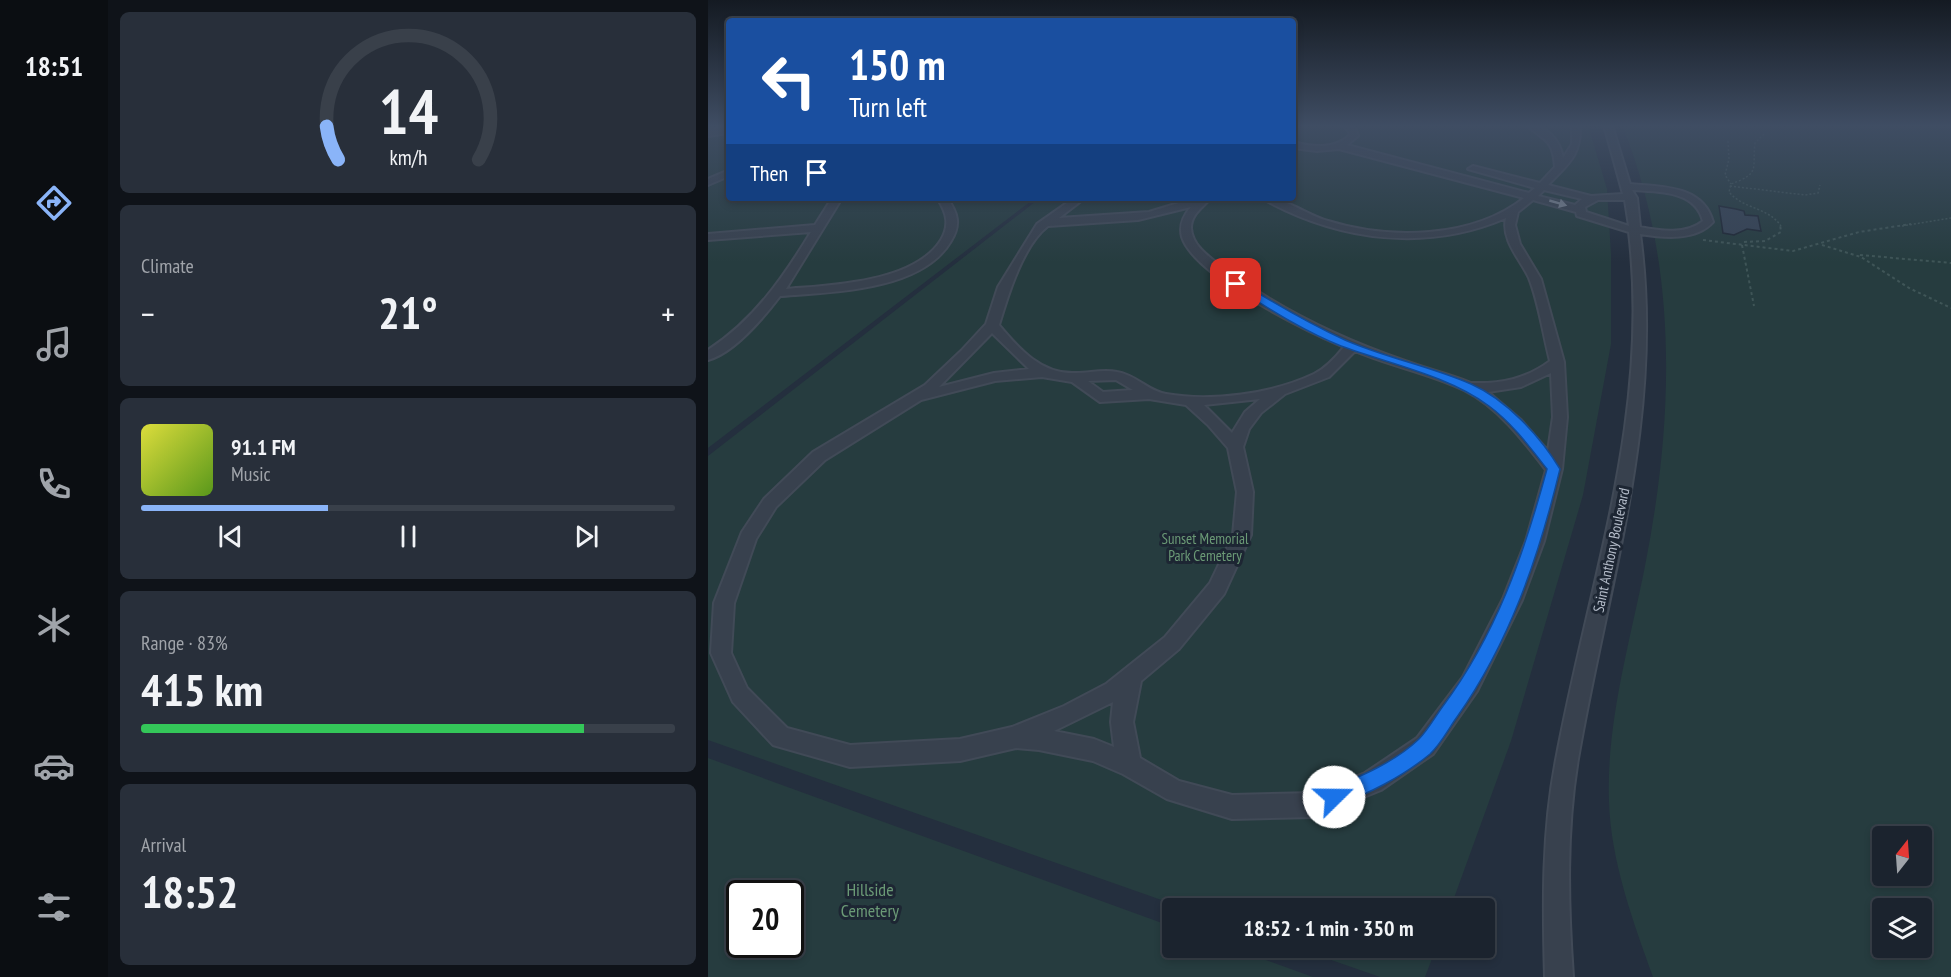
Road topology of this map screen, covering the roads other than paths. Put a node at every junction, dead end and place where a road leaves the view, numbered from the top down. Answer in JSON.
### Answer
{"nodes":[{"id":1,"x":1435,"y":171,"type":"edge"},
{"id":2,"x":1481,"y":171,"type":"edge"},
{"id":3,"x":1555,"y":171,"type":"edge"},
{"id":4,"x":1623,"y":171,"type":"edge"},
{"id":5,"x":726,"y":174,"type":"edge"},
{"id":6,"x":708,"y":182,"type":"edge"},
{"id":7,"x":1540,"y":186,"type":"junction"},
{"id":8,"x":1630,"y":193,"type":"junction"},
{"id":9,"x":1531,"y":195,"type":"junction"},
{"id":10,"x":1588,"y":198,"type":"junction"},
{"id":11,"x":835,"y":201,"type":"edge"},
{"id":12,"x":944,"y":201,"type":"edge"},
{"id":13,"x":1077,"y":201,"type":"edge"},
{"id":14,"x":1080,"y":201,"type":"edge"},
{"id":15,"x":1196,"y":201,"type":"edge"},
{"id":16,"x":1201,"y":201,"type":"edge"},
{"id":17,"x":1274,"y":201,"type":"edge"},
{"id":18,"x":1581,"y":210,"type":"junction"},
{"id":19,"x":1513,"y":211,"type":"junction"},
{"id":20,"x":1095,"y":216,"type":"junction"},
{"id":21,"x":1041,"y":226,"type":"junction"},
{"id":22,"x":818,"y":228,"type":"junction"},
{"id":23,"x":1637,"y":230,"type":"junction"},
{"id":24,"x":708,"y":237,"type":"edge"},
{"id":25,"x":778,"y":293,"type":"junction"},
{"id":26,"x":992,"y":325,"type":"junction"},
{"id":27,"x":1352,"y":346,"type":"junction"},
{"id":28,"x":708,"y":356,"type":"edge"},
{"id":29,"x":1557,"y":363,"type":"junction"},
{"id":30,"x":1047,"y":372,"type":"junction"},
{"id":31,"x":1074,"y":377,"type":"junction"},
{"id":32,"x":1468,"y":387,"type":"junction"},
{"id":33,"x":1284,"y":389,"type":"junction"},
{"id":34,"x":1150,"y":394,"type":"junction"},
{"id":35,"x":909,"y":400,"type":"junction"},
{"id":36,"x":1191,"y":402,"type":"junction"},
{"id":37,"x":1235,"y":447,"type":"junction"},
{"id":38,"x":1554,"y":469,"type":"junction"},
{"id":39,"x":1133,"y":674,"type":"junction"},
{"id":40,"x":1016,"y":736,"type":"junction"},
{"id":41,"x":1131,"y":765,"type":"junction"},
{"id":42,"x":1558,"y":977,"type":"edge"}],
"edges":[{"from":1,"to":9,"type":"street"},
{"from":2,"to":7,"type":"street"},
{"from":3,"to":7,"type":"street"},
{"from":4,"to":8,"type":"street","name":"Saint Anthony Boulevard"},
{"from":5,"to":6,"type":"street"},
{"from":7,"to":9,"type":"street"},
{"from":7,"to":10,"type":"street"},
{"from":8,"to":10,"type":"street"},
{"from":8,"to":23,"type":"street","name":"Saint Anthony Boulevard"},
{"from":8,"to":23,"type":"street"},
{"from":9,"to":18,"type":"street","one_way":true},
{"from":9,"to":19,"type":"street"},
{"from":10,"to":18,"type":"street"},
{"from":11,"to":22,"type":"street"},
{"from":12,"to":25,"type":"street"},
{"from":13,"to":21,"type":"street"},
{"from":14,"to":20,"type":"street"},
{"from":15,"to":20,"type":"street"},
{"from":16,"to":27,"type":"street"},
{"from":17,"to":19,"type":"street"},
{"from":18,"to":23,"type":"street"},
{"from":19,"to":29,"type":"street"},
{"from":20,"to":21,"type":"street"},
{"from":21,"to":26,"type":"street"},
{"from":22,"to":24,"type":"street"},
{"from":22,"to":25,"type":"street"},
{"from":23,"to":42,"type":"street","name":"Saint Anthony Boulevard"},
{"from":25,"to":28,"type":"street"},
{"from":26,"to":30,"type":"street"},
{"from":26,"to":35,"type":"street"},
{"from":27,"to":32,"type":"street"},
{"from":27,"to":33,"type":"street"},
{"from":29,"to":32,"type":"street"},
{"from":29,"to":38,"type":"street"},
{"from":30,"to":31,"type":"street"},
{"from":30,"to":35,"type":"street"},
{"from":31,"to":34,"type":"street"},
{"from":31,"to":34,"type":"street"},
{"from":32,"to":38,"type":"street"},
{"from":33,"to":36,"type":"street"},
{"from":33,"to":37,"type":"street"},
{"from":34,"to":36,"type":"street"},
{"from":35,"to":40,"type":"street"},
{"from":36,"to":37,"type":"street"},
{"from":37,"to":39,"type":"street"},
{"from":38,"to":41,"type":"street"},
{"from":39,"to":40,"type":"street"},
{"from":39,"to":41,"type":"street"},
{"from":40,"to":41,"type":"street"}]}
